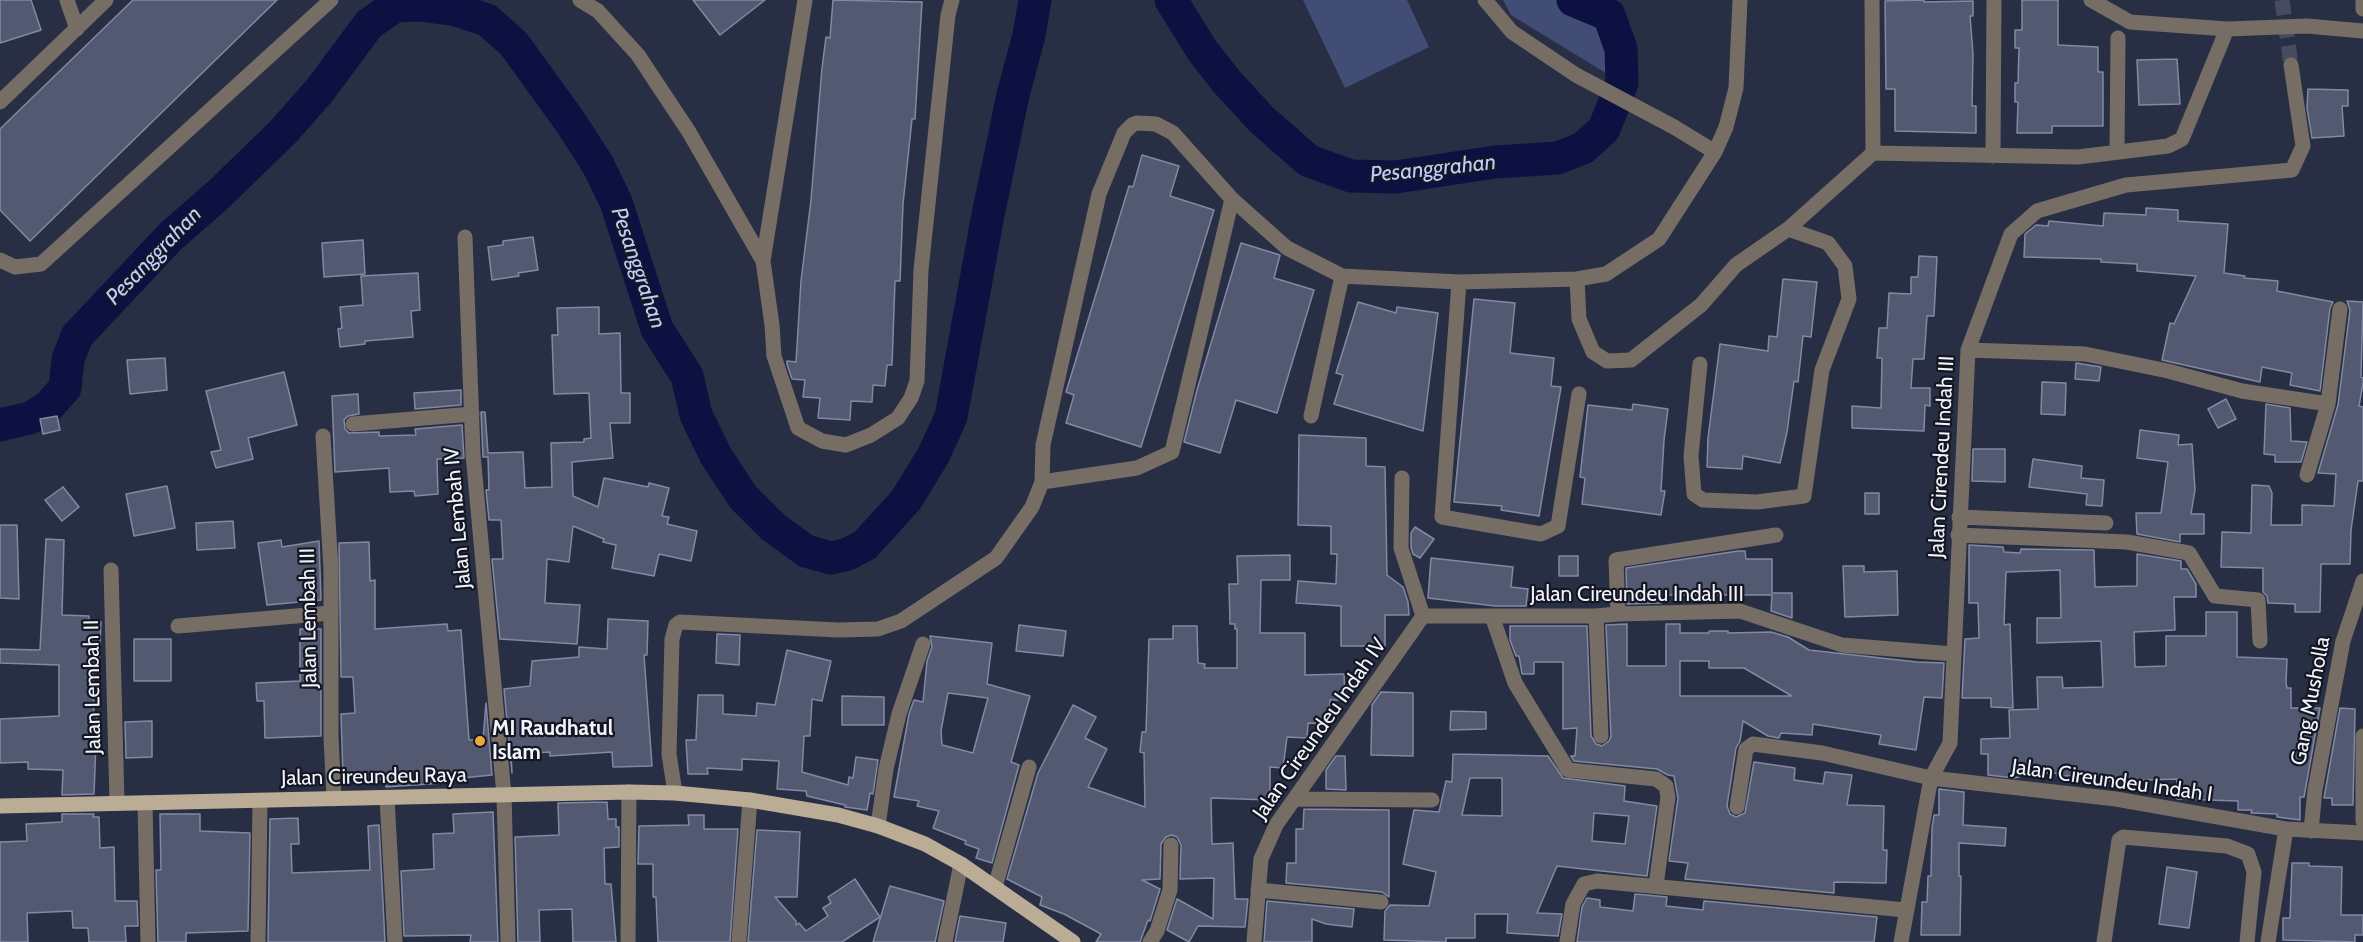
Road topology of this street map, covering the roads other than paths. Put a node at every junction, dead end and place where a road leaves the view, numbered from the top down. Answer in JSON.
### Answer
{"nodes":[{"id":1,"x":67,"y":0,"type":"edge"},
{"id":2,"x":106,"y":0,"type":"edge"},
{"id":3,"x":331,"y":0,"type":"edge"},
{"id":4,"x":580,"y":0,"type":"edge"},
{"id":5,"x":952,"y":0,"type":"edge"},
{"id":6,"x":1485,"y":0,"type":"edge"},
{"id":7,"x":1740,"y":0,"type":"edge"},
{"id":8,"x":1872,"y":0,"type":"edge"},
{"id":9,"x":1994,"y":0,"type":"edge"},
{"id":10,"x":2091,"y":0,"type":"edge"},
{"id":11,"x":2363,"y":0,"type":"edge"},
{"id":12,"x":803,"y":2,"type":"edge"},
{"id":13,"x":2363,"y":9,"type":"edge"},
{"id":14,"x":77,"y":29,"type":"junction"},
{"id":15,"x":2228,"y":29,"type":"junction"},
{"id":16,"x":2363,"y":31,"type":"edge"},
{"id":17,"x":2118,"y":38,"type":"dead end"},
{"id":18,"x":2291,"y":65,"type":"tunnel mouth"},
{"id":19,"x":0,"y":102,"type":"edge"},
{"id":20,"x":2117,"y":151,"type":"junction"},
{"id":21,"x":1715,"y":152,"type":"junction"},
{"id":22,"x":1873,"y":153,"type":"junction"},
{"id":23,"x":1993,"y":156,"type":"junction"},
{"id":24,"x":1232,"y":199,"type":"junction"},
{"id":25,"x":1788,"y":229,"type":"junction"},
{"id":26,"x":465,"y":237,"type":"dead end"},
{"id":27,"x":0,"y":260,"type":"edge"},
{"id":28,"x":763,"y":261,"type":"junction"},
{"id":29,"x":1342,"y":276,"type":"junction"},
{"id":30,"x":1577,"y":279,"type":"junction"},
{"id":31,"x":1459,"y":282,"type":"junction"},
{"id":32,"x":2340,"y":309,"type":"dead end"},
{"id":33,"x":1968,"y":350,"type":"junction"},
{"id":34,"x":1700,"y":364,"type":"dead end"},
{"id":35,"x":1579,"y":394,"type":"dead end"},
{"id":36,"x":2328,"y":404,"type":"junction"},
{"id":37,"x":472,"y":414,"type":"junction"},
{"id":38,"x":1311,"y":416,"type":"dead end"},
{"id":39,"x":353,"y":424,"type":"dead end"},
{"id":40,"x":323,"y":436,"type":"dead end"},
{"id":41,"x":2307,"y":476,"type":"dead end"},
{"id":42,"x":1402,"y":478,"type":"dead end"},
{"id":43,"x":1042,"y":482,"type":"junction"},
{"id":44,"x":1959,"y":518,"type":"junction"},
{"id":45,"x":2106,"y":523,"type":"dead end"},
{"id":46,"x":1776,"y":535,"type":"dead end"},
{"id":47,"x":1958,"y":535,"type":"junction"},
{"id":48,"x":111,"y":570,"type":"dead end"},
{"id":49,"x":2363,"y":581,"type":"edge"},
{"id":50,"x":332,"y":613,"type":"junction"},
{"id":51,"x":1618,"y":614,"type":"junction"},
{"id":52,"x":1424,"y":616,"type":"junction"},
{"id":53,"x":1492,"y":616,"type":"junction"},
{"id":54,"x":1596,"y":616,"type":"junction"},
{"id":55,"x":178,"y":626,"type":"dead end"},
{"id":56,"x":2260,"y":642,"type":"dead end"},
{"id":57,"x":923,"y":644,"type":"dead end"},
{"id":58,"x":1953,"y":654,"type":"junction"},
{"id":59,"x":1601,"y":736,"type":"dead end"},
{"id":60,"x":2363,"y":736,"type":"edge"},
{"id":61,"x":1029,"y":767,"type":"dead end"},
{"id":62,"x":1931,"y":778,"type":"junction"},
{"id":63,"x":629,"y":792,"type":"junction"},
{"id":64,"x":675,"y":793,"type":"junction"},
{"id":65,"x":504,"y":795,"type":"junction"},
{"id":66,"x":387,"y":799,"type":"junction"},
{"id":67,"x":334,"y":800,"type":"junction"},
{"id":68,"x":750,"y":800,"type":"junction"},
{"id":69,"x":1294,"y":800,"type":"junction"},
{"id":70,"x":1432,"y":800,"type":"dead end"},
{"id":71,"x":260,"y":801,"type":"junction"},
{"id":72,"x":117,"y":803,"type":"junction"},
{"id":73,"x":145,"y":803,"type":"junction"},
{"id":74,"x":0,"y":806,"type":"edge"},
{"id":75,"x":1737,"y":807,"type":"dead end"},
{"id":76,"x":2363,"y":821,"type":"edge"},
{"id":77,"x":878,"y":826,"type":"junction"},
{"id":78,"x":2286,"y":829,"type":"junction"},
{"id":79,"x":2312,"y":831,"type":"junction"},
{"id":80,"x":2363,"y":833,"type":"edge"},
{"id":81,"x":1171,"y":845,"type":"dead end"},
{"id":82,"x":961,"y":864,"type":"junction"},
{"id":83,"x":1656,"y":885,"type":"junction"},
{"id":84,"x":995,"y":888,"type":"junction"},
{"id":85,"x":1258,"y":890,"type":"junction"},
{"id":86,"x":1381,"y":902,"type":"dead end"},
{"id":87,"x":1906,"y":910,"type":"junction"},
{"id":88,"x":739,"y":940,"type":"dead end"},
{"id":89,"x":148,"y":942,"type":"edge"},
{"id":90,"x":258,"y":942,"type":"edge"},
{"id":91,"x":395,"y":942,"type":"edge"},
{"id":92,"x":508,"y":942,"type":"edge"},
{"id":93,"x":628,"y":942,"type":"edge"},
{"id":94,"x":945,"y":942,"type":"edge"},
{"id":95,"x":1073,"y":942,"type":"edge"},
{"id":96,"x":1150,"y":942,"type":"edge"},
{"id":97,"x":1254,"y":942,"type":"edge"},
{"id":98,"x":1567,"y":942,"type":"edge"},
{"id":99,"x":1901,"y":942,"type":"edge"},
{"id":100,"x":2104,"y":942,"type":"edge"},
{"id":101,"x":2247,"y":942,"type":"edge"},
{"id":102,"x":2268,"y":942,"type":"edge"}],
"edges":[{"from":1,"to":14,"type":"street"},
{"from":2,"to":14,"type":"street"},
{"from":3,"to":27,"type":"street"},
{"from":4,"to":28,"type":"street"},
{"from":5,"to":28,"type":"street"},
{"from":6,"to":21,"type":"street"},
{"from":7,"to":21,"type":"street"},
{"from":8,"to":22,"type":"street"},
{"from":9,"to":23,"type":"street"},
{"from":10,"to":15,"type":"street"},
{"from":11,"to":13,"type":"street"},
{"from":12,"to":28,"type":"street"},
{"from":14,"to":19,"type":"street"},
{"from":15,"to":16,"type":"street"},
{"from":15,"to":20,"type":"street"},
{"from":17,"to":20,"type":"street"},
{"from":18,"to":33,"type":"street","name":"Jalan Cirendeu Indah III"},
{"from":20,"to":23,"type":"street"},
{"from":21,"to":30,"type":"street"},
{"from":22,"to":23,"type":"street"},
{"from":22,"to":25,"type":"street"},
{"from":24,"to":29,"type":"street"},
{"from":24,"to":43,"type":"street"},
{"from":24,"to":43,"type":"street"},
{"from":25,"to":30,"type":"street"},
{"from":25,"to":34,"type":"street"},
{"from":26,"to":37,"type":"street","name":"Jalan Lembah IV"},
{"from":29,"to":31,"type":"street"},
{"from":29,"to":38,"type":"street"},
{"from":30,"to":31,"type":"street"},
{"from":31,"to":35,"type":"street"},
{"from":32,"to":36,"type":"street"},
{"from":33,"to":36,"type":"street"},
{"from":33,"to":44,"type":"street","name":"Jalan Cirendeu Indah III"},
{"from":36,"to":41,"type":"street"},
{"from":37,"to":39,"type":"street"},
{"from":37,"to":65,"type":"street","name":"Jalan Lembah IV"},
{"from":40,"to":50,"type":"street","name":"Jalan Lembah III"},
{"from":42,"to":52,"type":"street"},
{"from":43,"to":64,"type":"street"},
{"from":44,"to":45,"type":"street"},
{"from":44,"to":47,"type":"street","name":"Jalan Cirendeu Indah III"},
{"from":46,"to":51,"type":"street"},
{"from":47,"to":56,"type":"street"},
{"from":47,"to":58,"type":"street","name":"Jalan Cirendeu Indah III"},
{"from":48,"to":72,"type":"street","name":"Jalan Lembah II"},
{"from":49,"to":79,"type":"street","name":"Gang Musholla"},
{"from":50,"to":55,"type":"street"},
{"from":50,"to":67,"type":"street","name":"Jalan Lembah III"},
{"from":51,"to":54,"type":"street","name":"Jalan Cireundeu Indah III"},
{"from":51,"to":58,"type":"street","name":"Jalan Cireundeu Indah III"},
{"from":52,"to":53,"type":"street","name":"Jalan Cireundeu Indah III"},
{"from":52,"to":69,"type":"street","name":"Jalan Cireundeu Indah IV"},
{"from":53,"to":54,"type":"street","name":"Jalan Cireundeu Indah III"},
{"from":53,"to":83,"type":"street"},
{"from":54,"to":59,"type":"street"},
{"from":57,"to":77,"type":"street"},
{"from":58,"to":62,"type":"street","name":"Jalan Cirendeu Indah III"},
{"from":60,"to":76,"type":"street"},
{"from":61,"to":84,"type":"street"},
{"from":62,"to":75,"type":"street","name":"Jalan Cireundeu Indah I"},
{"from":62,"to":78,"type":"street","name":"Jalan Cireundeu Indah I"},
{"from":62,"to":87,"type":"street","name":"Jalan Cirendeu Indah III"},
{"from":63,"to":64,"type":"main road","name":"Jalan Cireundeu Raya"},
{"from":63,"to":65,"type":"main road","name":"Jalan Cireundeu Raya"},
{"from":63,"to":93,"type":"street"},
{"from":64,"to":68,"type":"main road","name":"Jalan Cireundeu Raya"},
{"from":65,"to":66,"type":"main road","name":"Jalan Cireundeu Raya"},
{"from":65,"to":92,"type":"street","name":"Jalan Lembah IV"},
{"from":66,"to":67,"type":"main road","name":"Jalan Cireundeu Raya"},
{"from":66,"to":91,"type":"street"},
{"from":67,"to":71,"type":"main road","name":"Jalan Cireundeu Raya"},
{"from":68,"to":77,"type":"main road","name":"Jalan Cireundeu Raya"},
{"from":68,"to":88,"type":"street"},
{"from":69,"to":70,"type":"street"},
{"from":69,"to":85,"type":"street","name":"Jalan Cireundeu Indah IV"},
{"from":71,"to":73,"type":"main road","name":"Jalan Cireundeu Raya"},
{"from":71,"to":90,"type":"street"},
{"from":72,"to":73,"type":"main road","name":"Jalan Cireundeu Raya"},
{"from":72,"to":74,"type":"main road","name":"Jalan Cireundeu Raya"},
{"from":73,"to":89,"type":"street"},
{"from":77,"to":82,"type":"main road","name":"Jalan Cireundeu Raya"},
{"from":78,"to":79,"type":"street","name":"Jalan Cireundeu Indah I"},
{"from":78,"to":102,"type":"street"},
{"from":79,"to":80,"type":"street","name":"Jalan Cireundeu Indah I"},
{"from":81,"to":96,"type":"street"},
{"from":82,"to":84,"type":"main road","name":"Jalan Cireundeu Raya"},
{"from":82,"to":94,"type":"street"},
{"from":83,"to":87,"type":"street"},
{"from":83,"to":98,"type":"street"},
{"from":84,"to":95,"type":"main road","name":"Jalan Cireundeu Raya"},
{"from":85,"to":86,"type":"street"},
{"from":85,"to":97,"type":"street","name":"Jalan Cireundeu Indah IV"},
{"from":87,"to":99,"type":"street","name":"Jalan Cirendeu Indah III"},
{"from":100,"to":101,"type":"street"}]}
